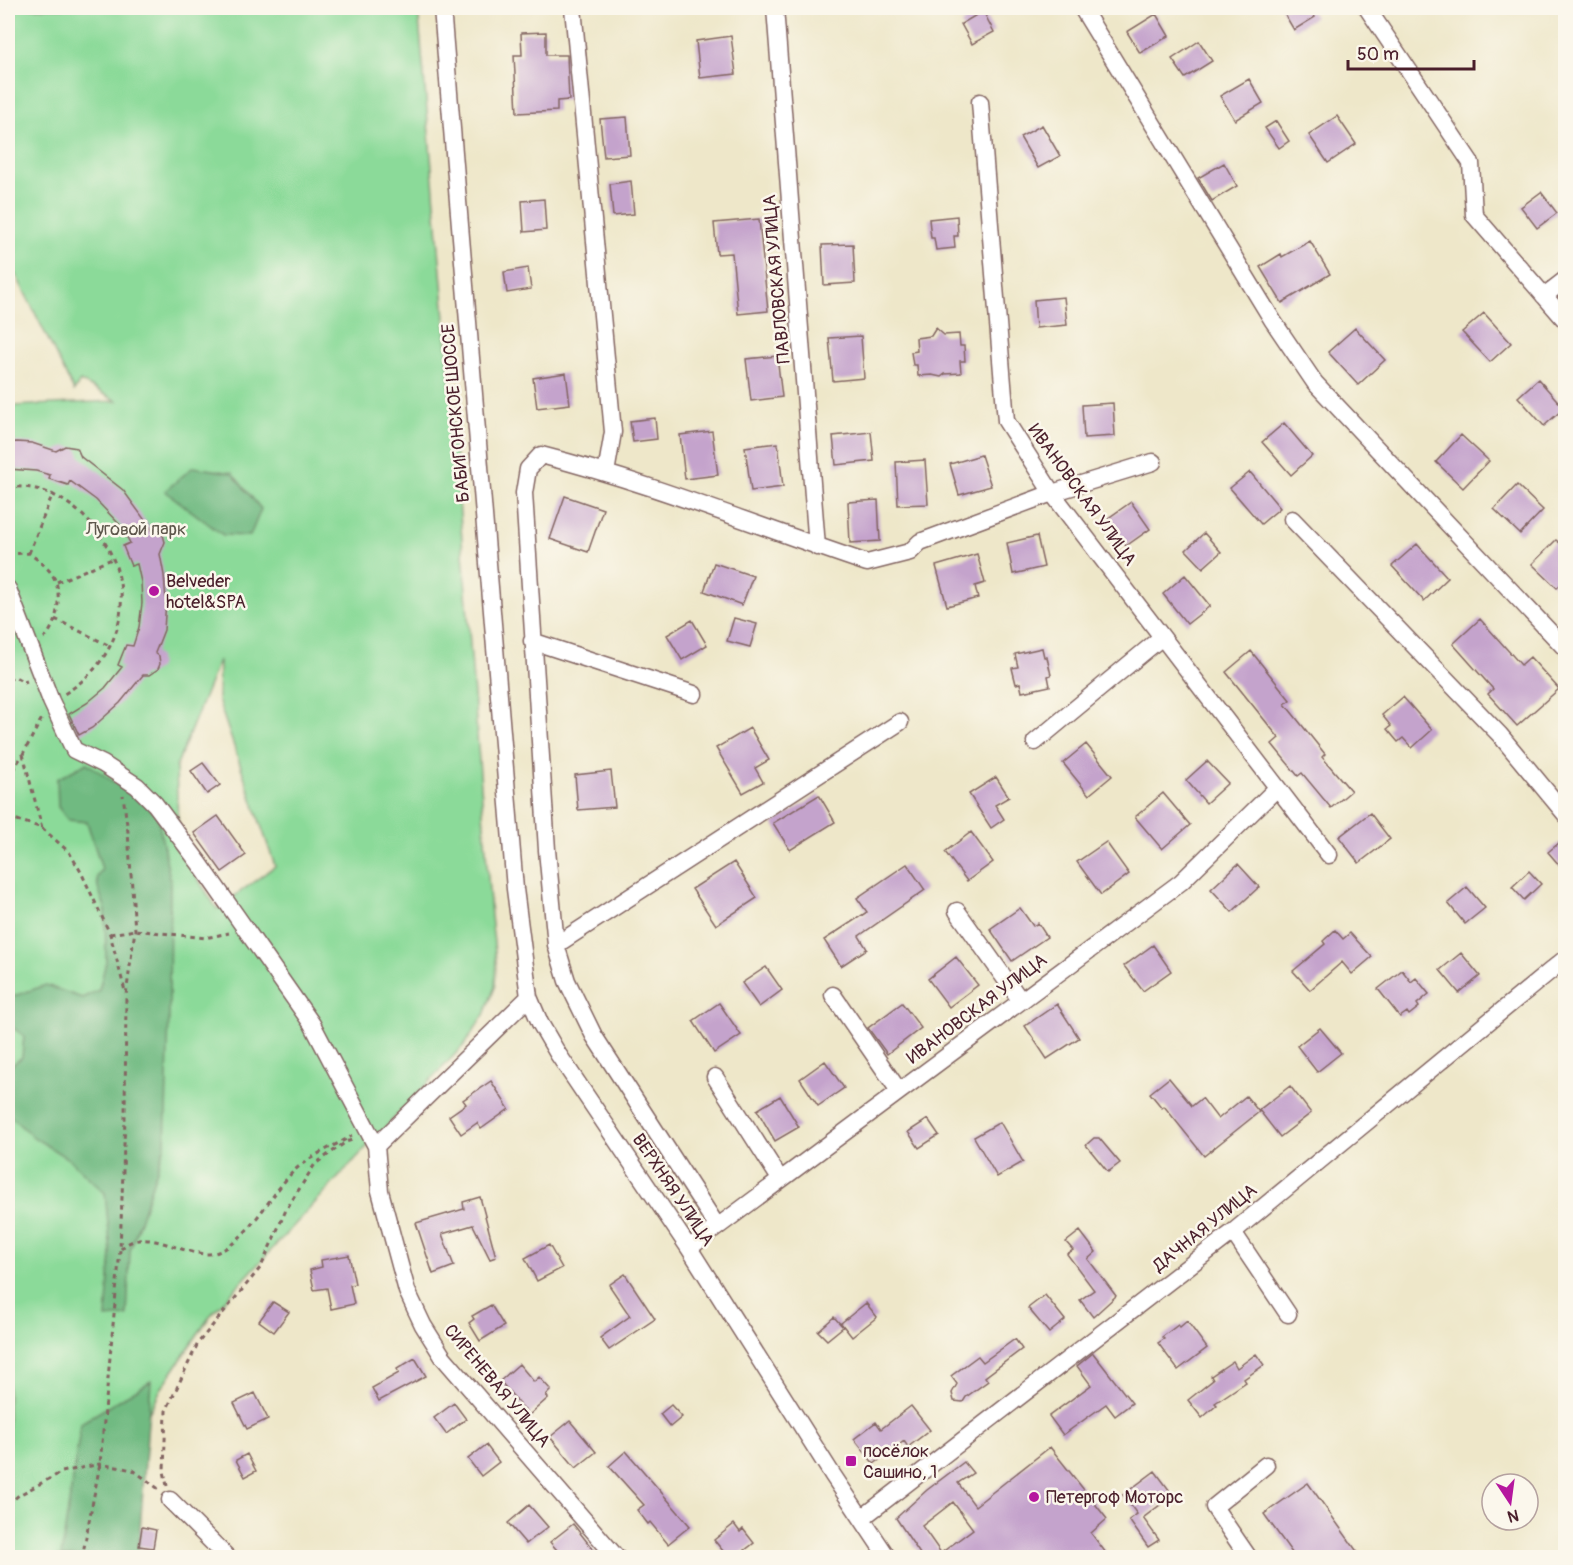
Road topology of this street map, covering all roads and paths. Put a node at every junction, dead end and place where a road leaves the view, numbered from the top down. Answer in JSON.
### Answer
{"nodes":[{"id":1,"x":442,"y":8,"type":"edge"},
{"id":2,"x":573,"y":8,"type":"edge"},
{"id":3,"x":775,"y":8,"type":"edge"},
{"id":4,"x":1082,"y":8,"type":"edge"},
{"id":5,"x":1367,"y":8,"type":"edge"},
{"id":6,"x":980,"y":102,"type":"dead end"},
{"id":7,"x":1566,"y":279,"type":"edge"},
{"id":8,"x":1544,"y":296,"type":"junction"},
{"id":9,"x":1566,"y":321,"type":"edge"},
{"id":10,"x":1153,"y":462,"type":"dead end"},
{"id":11,"x":606,"y":473,"type":"junction"},
{"id":12,"x":8,"y":487,"type":"edge"},
{"id":13,"x":53,"y":493,"type":"junction"},
{"id":14,"x":1052,"y":493,"type":"junction"},
{"id":15,"x":1292,"y":519,"type":"dead end"},
{"id":16,"x":817,"y":547,"type":"junction"},
{"id":17,"x":29,"y":553,"type":"junction"},
{"id":18,"x":8,"y":554,"type":"edge"},
{"id":19,"x":114,"y":558,"type":"junction"},
{"id":20,"x":57,"y":582,"type":"junction"},
{"id":21,"x":8,"y":589,"type":"edge"},
{"id":22,"x":54,"y":619,"type":"junction"},
{"id":23,"x":1162,"y":637,"type":"junction"},
{"id":24,"x":532,"y":641,"type":"junction"},
{"id":25,"x":110,"y":646,"type":"junction"},
{"id":26,"x":31,"y":649,"type":"junction"},
{"id":27,"x":1566,"y":649,"type":"edge"},
{"id":28,"x":694,"y":694,"type":"dead end"},
{"id":29,"x":51,"y":701,"type":"junction"},
{"id":30,"x":900,"y":722,"type":"dead end"},
{"id":31,"x":1035,"y":742,"type":"dead end"},
{"id":32,"x":23,"y":754,"type":"junction"},
{"id":33,"x":120,"y":775,"type":"junction"},
{"id":34,"x":8,"y":777,"type":"edge"},
{"id":35,"x":1276,"y":789,"type":"junction"},
{"id":36,"x":509,"y":814,"type":"joint"},
{"id":37,"x":1566,"y":815,"type":"edge"},
{"id":38,"x":8,"y":817,"type":"edge"},
{"id":39,"x":42,"y":828,"type":"junction"},
{"id":40,"x":1329,"y":855,"type":"dead end"},
{"id":41,"x":957,"y":911,"type":"dead end"},
{"id":42,"x":246,"y":929,"type":"junction"},
{"id":43,"x":135,"y":930,"type":"junction"},
{"id":44,"x":110,"y":934,"type":"junction"},
{"id":45,"x":556,"y":945,"type":"junction"},
{"id":46,"x":1566,"y":958,"type":"edge"},
{"id":47,"x":126,"y":995,"type":"junction"},
{"id":48,"x":833,"y":995,"type":"dead end"},
{"id":49,"x":529,"y":997,"type":"junction"},
{"id":50,"x":1021,"y":1001,"type":"junction"},
{"id":51,"x":715,"y":1077,"type":"dead end"},
{"id":52,"x":899,"y":1091,"type":"junction"},
{"id":53,"x":371,"y":1136,"type":"junction"},
{"id":54,"x":780,"y":1179,"type":"junction"},
{"id":55,"x":717,"y":1226,"type":"junction"},
{"id":56,"x":1233,"y":1232,"type":"junction"},
{"id":57,"x":689,"y":1248,"type":"junction"},
{"id":58,"x":120,"y":1250,"type":"junction"},
{"id":59,"x":1288,"y":1314,"type":"dead end"},
{"id":60,"x":100,"y":1464,"type":"junction"},
{"id":61,"x":1266,"y":1465,"type":"dead end"},
{"id":62,"x":170,"y":1500,"type":"junction"},
{"id":63,"x":8,"y":1504,"type":"edge"},
{"id":64,"x":862,"y":1518,"type":"junction"},
{"id":65,"x":82,"y":1557,"type":"edge"},
{"id":66,"x":228,"y":1557,"type":"edge"},
{"id":67,"x":617,"y":1557,"type":"edge"},
{"id":68,"x":888,"y":1557,"type":"edge"},
{"id":69,"x":1249,"y":1557,"type":"edge"}],
"edges":[{"from":1,"to":36,"type":"street","name":"БАБИГОНСКОЕ ШОССЕ"},
{"from":2,"to":11,"type":"street"},
{"from":3,"to":16,"type":"street","name":"ПАВЛОВСКАЯ УЛИЦА"},
{"from":4,"to":27,"type":"street"},
{"from":5,"to":8,"type":"street"},
{"from":6,"to":14,"type":"street","name":"ИВАНОВСКАЯ УЛИЦА"},
{"from":7,"to":8,"type":"street"},
{"from":8,"to":9,"type":"street"},
{"from":10,"to":14,"type":"street"},
{"from":11,"to":16,"type":"street"},
{"from":11,"to":24,"type":"street"},
{"from":12,"to":13,"type":"path"},
{"from":13,"to":17,"type":"path"},
{"from":13,"to":19,"type":"path"},
{"from":14,"to":16,"type":"street"},
{"from":14,"to":23,"type":"street","name":"ИВАНОВСКАЯ УЛИЦА"},
{"from":15,"to":37,"type":"street"},
{"from":17,"to":18,"type":"path"},
{"from":17,"to":20,"type":"path"},
{"from":19,"to":20,"type":"path"},
{"from":19,"to":25,"type":"path"},
{"from":20,"to":22,"type":"path"},
{"from":21,"to":26,"type":"street"},
{"from":22,"to":25,"type":"path"},
{"from":22,"to":26,"type":"path"},
{"from":23,"to":31,"type":"street"},
{"from":23,"to":35,"type":"street","name":"ИВАНОВСКАЯ УЛИЦА"},
{"from":24,"to":28,"type":"street"},
{"from":24,"to":45,"type":"street"},
{"from":25,"to":29,"type":"path"},
{"from":26,"to":29,"type":"street"},
{"from":29,"to":32,"type":"path"},
{"from":29,"to":33,"type":"street"},
{"from":30,"to":45,"type":"street"},
{"from":32,"to":34,"type":"path"},
{"from":32,"to":39,"type":"path"},
{"from":33,"to":42,"type":"street"},
{"from":33,"to":43,"type":"path"},
{"from":35,"to":40,"type":"street","name":"ИВАНОВСКАЯ УЛИЦА"},
{"from":35,"to":50,"type":"street","name":"ИВАНОВСКАЯ УЛИЦА"},
{"from":36,"to":49,"type":"street","name":"ВЕРХНЯЯ УЛИЦА"},
{"from":38,"to":39,"type":"path"},
{"from":39,"to":44,"type":"path"},
{"from":41,"to":50,"type":"street"},
{"from":42,"to":43,"type":"path"},
{"from":42,"to":53,"type":"street"},
{"from":43,"to":44,"type":"path"},
{"from":43,"to":47,"type":"path"},
{"from":44,"to":47,"type":"path"},
{"from":45,"to":55,"type":"street"},
{"from":46,"to":56,"type":"street","name":"ДАЧНАЯ УЛИЦА"},
{"from":47,"to":58,"type":"path"},
{"from":48,"to":52,"type":"street"},
{"from":49,"to":53,"type":"street"},
{"from":49,"to":57,"type":"street","name":"ВЕРХНЯЯ УЛИЦА"},
{"from":50,"to":52,"type":"street","name":"ИВАНОВСКАЯ УЛИЦА"},
{"from":51,"to":54,"type":"street"},
{"from":52,"to":54,"type":"street","name":"ИВАНОВСКАЯ УЛИЦА"},
{"from":53,"to":58,"type":"path"},
{"from":53,"to":62,"type":"path"},
{"from":53,"to":67,"type":"street","name":"СИРЕНЕВАЯ УЛИЦА"},
{"from":54,"to":55,"type":"street","name":"ИВАНОВСКАЯ УЛИЦА"},
{"from":55,"to":57,"type":"street","name":"ИВАНОВСКАЯ УЛИЦА"},
{"from":56,"to":59,"type":"street"},
{"from":56,"to":64,"type":"street","name":"ДАЧНАЯ УЛИЦА"},
{"from":57,"to":64,"type":"street","name":"ВЕРХНЯЯ УЛИЦА"},
{"from":58,"to":60,"type":"path"},
{"from":60,"to":62,"type":"path"},
{"from":60,"to":63,"type":"path"},
{"from":60,"to":65,"type":"path"},
{"from":61,"to":69,"type":"street"},
{"from":62,"to":66,"type":"street"},
{"from":64,"to":68,"type":"street","name":"ВЕРХНЯЯ УЛИЦА"}]}
